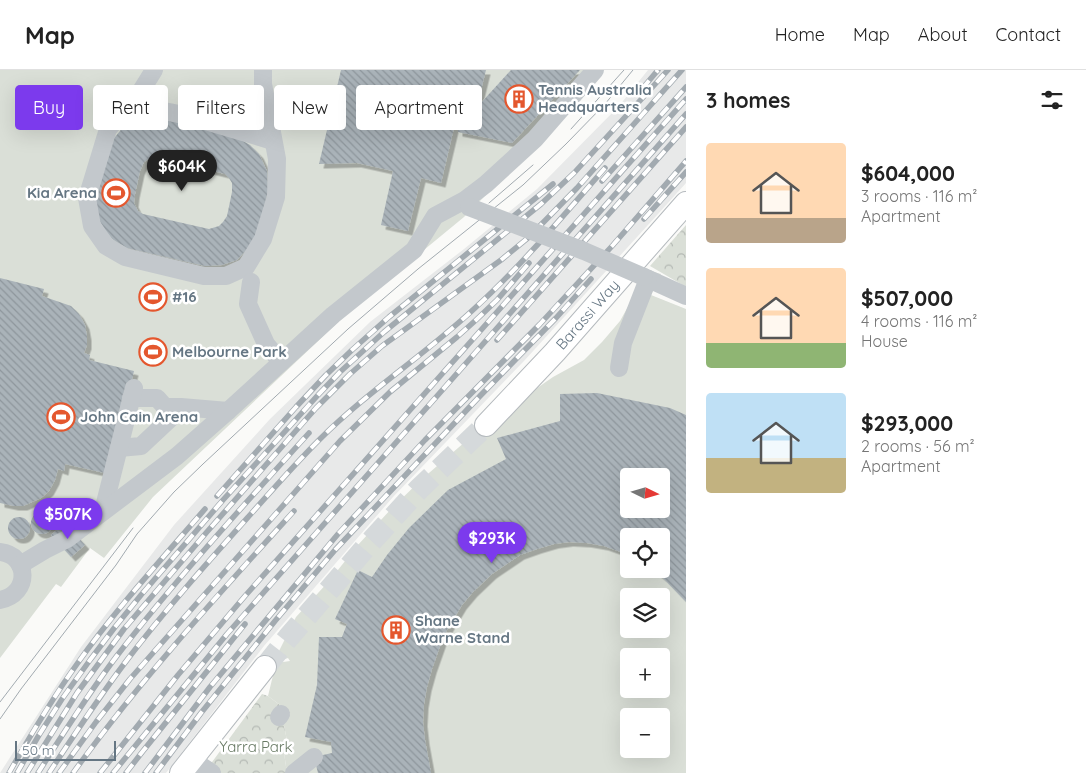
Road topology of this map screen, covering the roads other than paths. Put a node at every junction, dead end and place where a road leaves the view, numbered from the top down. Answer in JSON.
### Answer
{"nodes":[{"id":1,"x":154,"y":70,"type":"edge"},
{"id":2,"x":263,"y":70,"type":"edge"},
{"id":3,"x":594,"y":70,"type":"edge"},
{"id":4,"x":145,"y":85,"type":"edge"},
{"id":5,"x":168,"y":112,"type":"edge"},
{"id":6,"x":107,"y":130,"type":"edge"},
{"id":7,"x":273,"y":141,"type":"junction"},
{"id":8,"x":686,"y":203,"type":"edge"},
{"id":9,"x":464,"y":205,"type":"dead end"},
{"id":10,"x":649,"y":280,"type":"junction"},
{"id":11,"x":251,"y":282,"type":"dead end"},
{"id":12,"x":686,"y":296,"type":"edge"},
{"id":13,"x":281,"y":362,"type":"junction"},
{"id":14,"x":619,"y":368,"type":"dead end"},
{"id":15,"x":165,"y":407,"type":"junction"},
{"id":16,"x":228,"y":411,"type":"junction"},
{"id":17,"x":486,"y":425,"type":"tunnel mouth"},
{"id":18,"x":119,"y":448,"type":"junction"},
{"id":19,"x":103,"y":511,"type":"junction"},
{"id":20,"x":0,"y":552,"type":"edge"},
{"id":21,"x":20,"y":565,"type":"junction"},
{"id":22,"x":0,"y":600,"type":"edge"},
{"id":23,"x":265,"y":667,"type":"tunnel mouth"},
{"id":24,"x":314,"y":757,"type":"dead end"},
{"id":25,"x":186,"y":766,"type":"edge"},
{"id":26,"x":212,"y":773,"type":"edge"},
{"id":27,"x":294,"y":773,"type":"edge"}],
"edges":[{"from":1,"to":4,"type":"street"},
{"from":2,"to":7,"type":"street"},
{"from":3,"to":13,"type":"street"},
{"from":5,"to":7,"type":"street"},
{"from":6,"to":7,"type":"street"},
{"from":8,"to":17,"type":"main road","name":"Barassi Way"},
{"from":9,"to":10,"type":"street","bridge":true},
{"from":10,"to":12,"type":"street"},
{"from":10,"to":14,"type":"street"},
{"from":11,"to":13,"type":"street"},
{"from":13,"to":16,"type":"street"},
{"from":15,"to":16,"type":"street"},
{"from":15,"to":18,"type":"street"},
{"from":15,"to":18,"type":"street"},
{"from":16,"to":19,"type":"street"},
{"from":18,"to":19,"type":"street"},
{"from":19,"to":21,"type":"street"},
{"from":20,"to":21,"type":"street"},
{"from":21,"to":22,"type":"street"},
{"from":23,"to":25,"type":"main road"},
{"from":24,"to":27,"type":"street"},
{"from":25,"to":26,"type":"street"}]}
